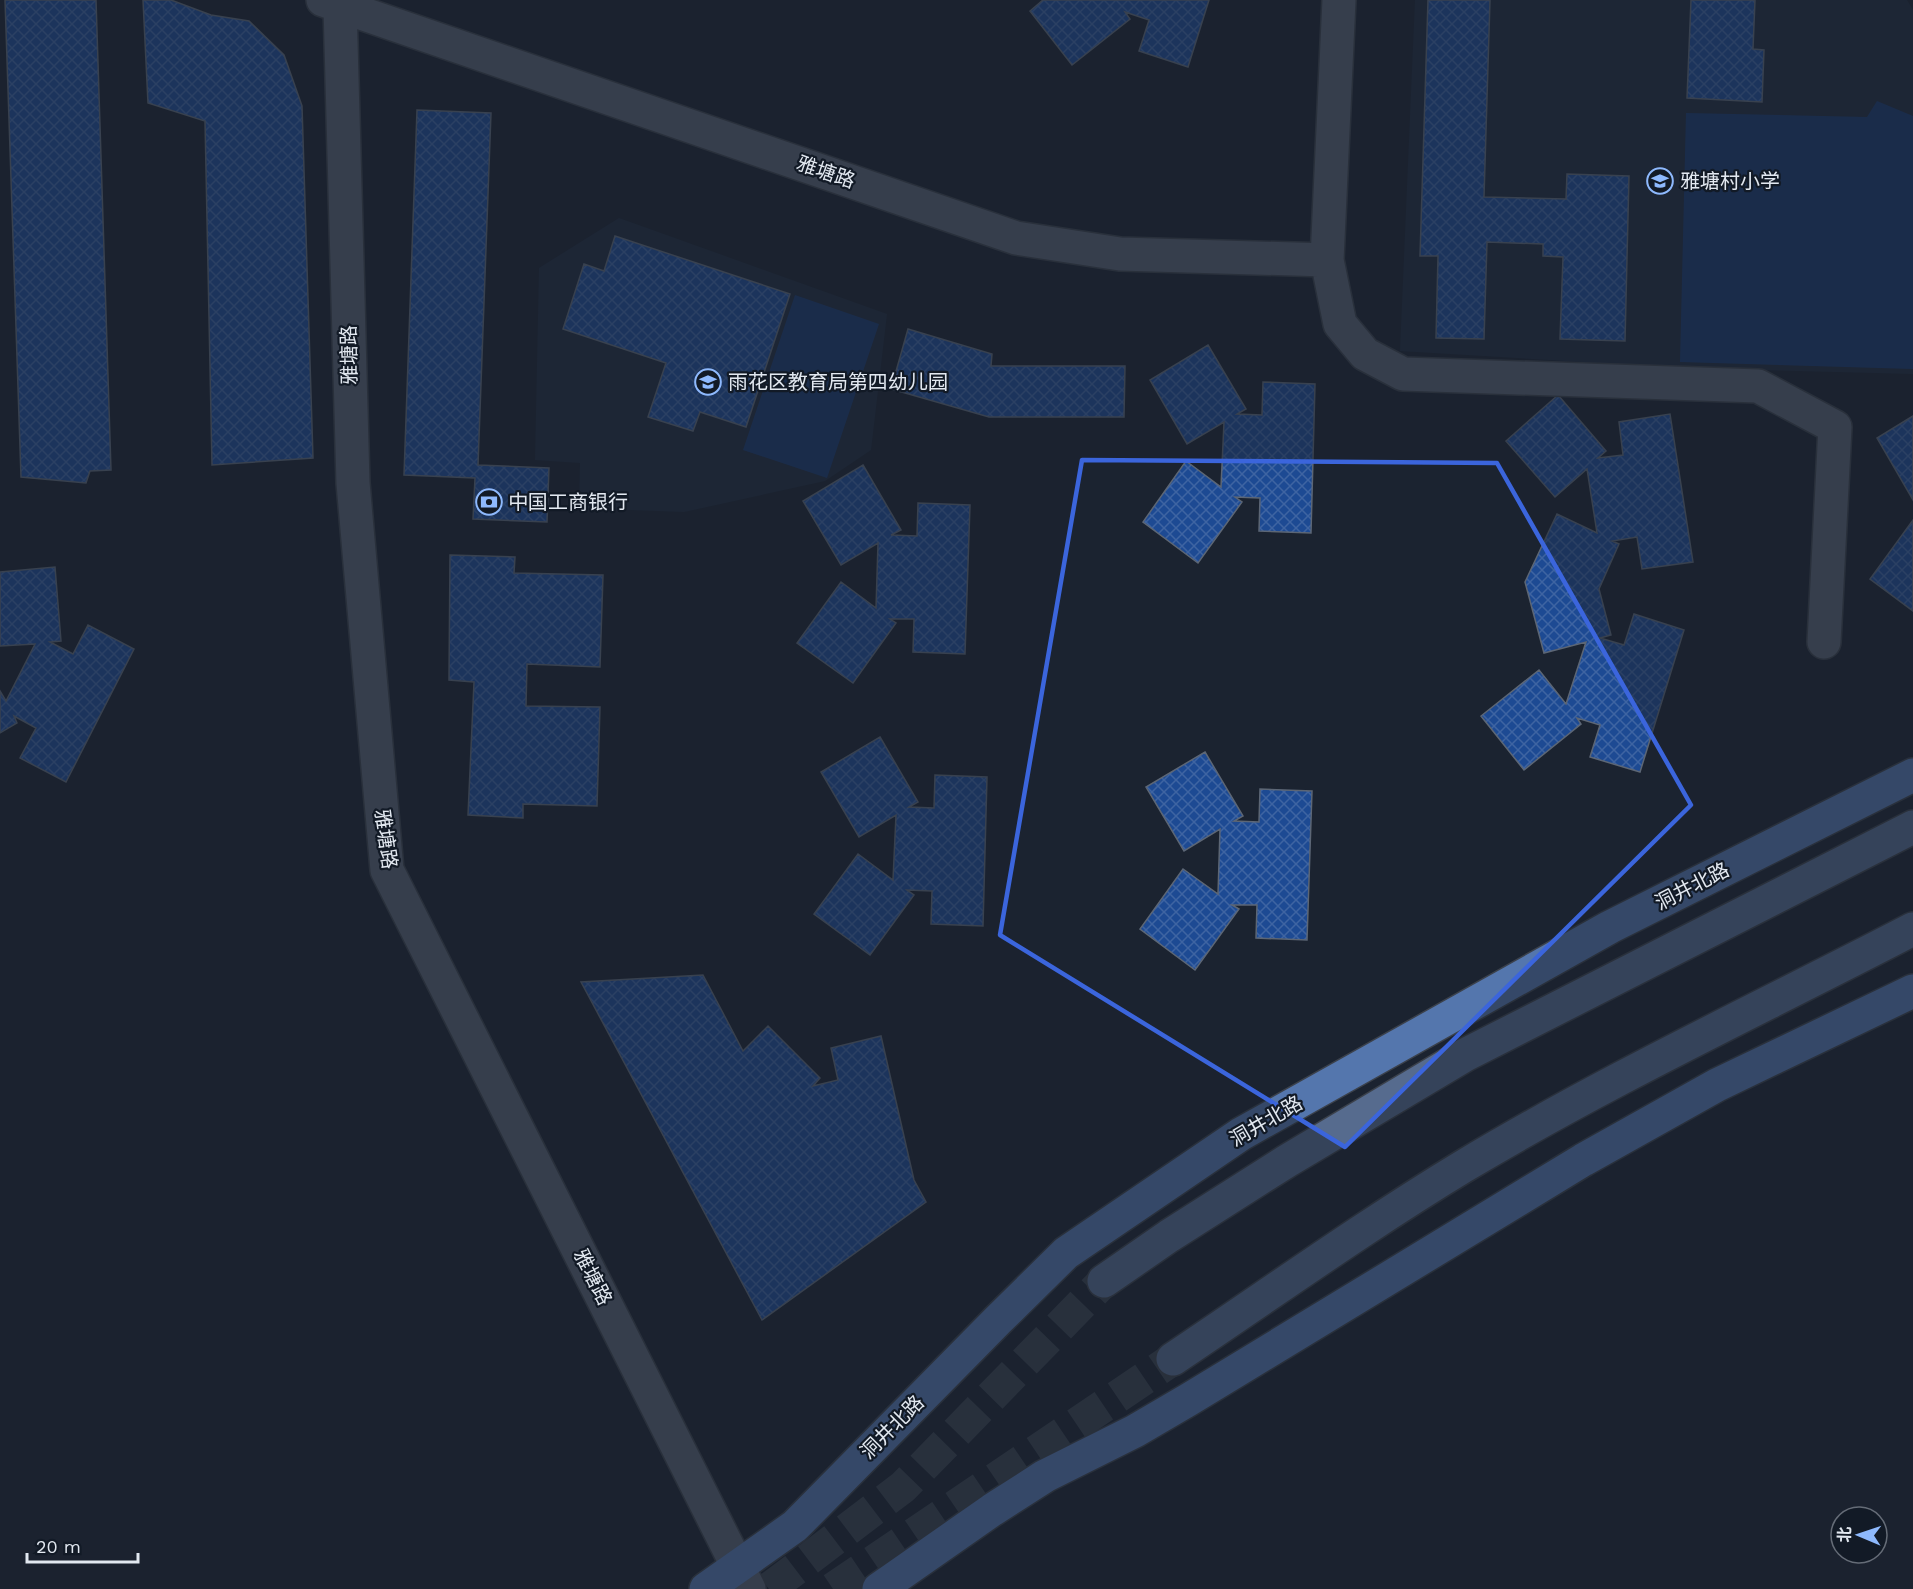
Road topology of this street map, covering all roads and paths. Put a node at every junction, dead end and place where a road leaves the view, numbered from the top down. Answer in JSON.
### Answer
{"nodes":[{"id":1,"x":1339,"y":0,"type":"edge"},
{"id":2,"x":332,"y":3,"type":"edge"},
{"id":3,"x":1327,"y":260,"type":"junction"},
{"id":4,"x":1824,"y":642,"type":"dead end"},
{"id":5,"x":1913,"y":775,"type":"edge"},
{"id":6,"x":1913,"y":827,"type":"edge"},
{"id":7,"x":1913,"y":929,"type":"edge"},
{"id":8,"x":1913,"y":991,"type":"edge"},
{"id":9,"x":1104,"y":1281,"type":"tunnel mouth"},
{"id":10,"x":1173,"y":1359,"type":"tunnel mouth"},
{"id":11,"x":743,"y":1578,"type":"edge"},
{"id":12,"x":706,"y":1589,"type":"edge"},
{"id":13,"x":879,"y":1589,"type":"edge"}],
"edges":[{"from":1,"to":3,"type":"street"},
{"from":2,"to":3,"type":"street","name":"雅塘路"},
{"from":2,"to":11,"type":"street","name":"雅塘路"},
{"from":3,"to":4,"type":"street"},
{"from":5,"to":11,"type":"main road","name":"洞井北路"},
{"from":6,"to":9,"type":"main road"},
{"from":7,"to":10,"type":"main road"},
{"from":8,"to":13,"type":"main road"},
{"from":11,"to":12,"type":"main road","name":"洞井北路"}]}
